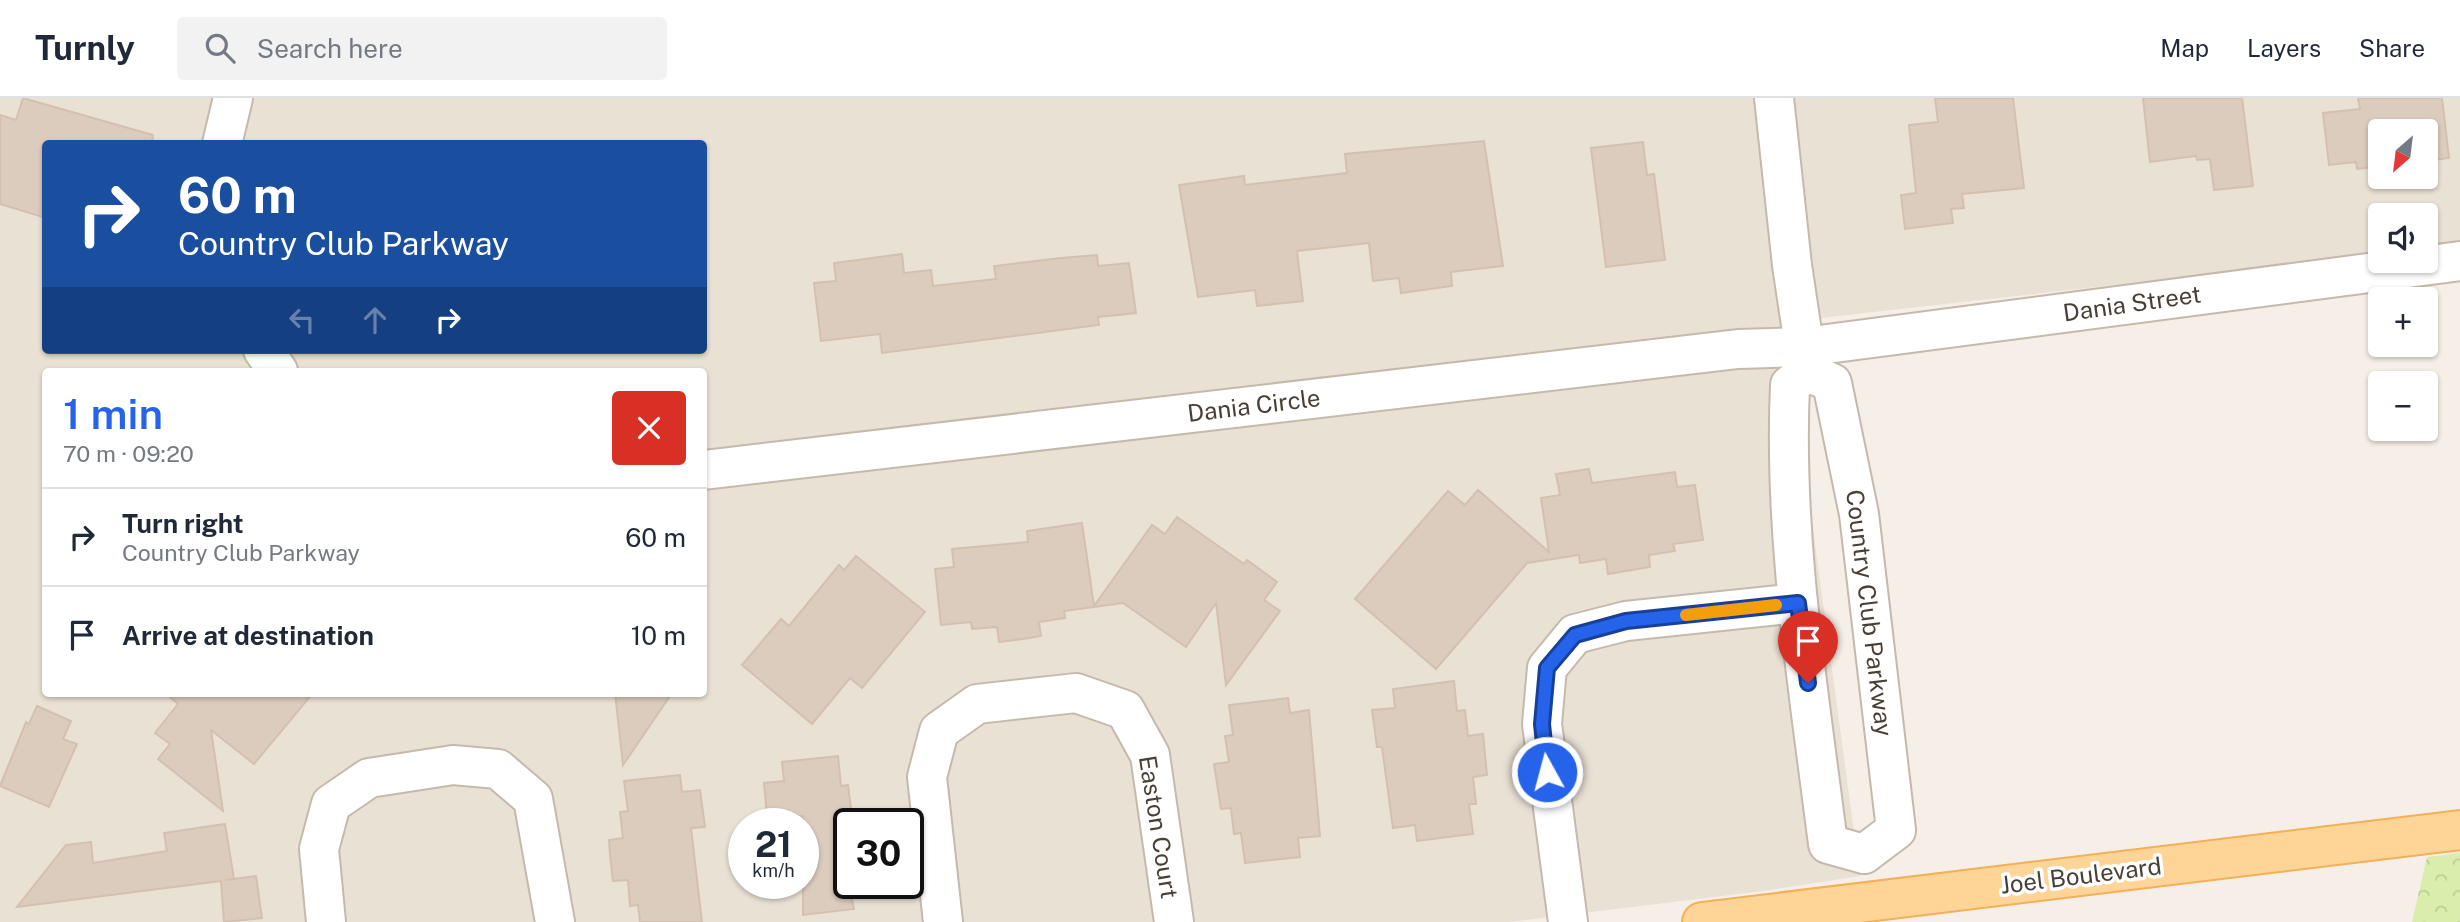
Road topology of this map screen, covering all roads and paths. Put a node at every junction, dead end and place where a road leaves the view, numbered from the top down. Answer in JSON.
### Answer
{"nodes":[{"id":1,"x":233,"y":98,"type":"edge"},
{"id":2,"x":1774,"y":98,"type":"edge"},
{"id":3,"x":223,"y":140,"type":"edge"},
{"id":4,"x":2460,"y":261,"type":"edge"},
{"id":5,"x":1806,"y":360,"type":"junction"},
{"id":6,"x":707,"y":470,"type":"edge"},
{"id":7,"x":1798,"y":603,"type":"junction"},
{"id":8,"x":2460,"y":830,"type":"edge"},
{"id":9,"x":1864,"y":854,"type":"junction"},
{"id":10,"x":1868,"y":902,"type":"junction"},
{"id":11,"x":326,"y":922,"type":"edge"},
{"id":12,"x":555,"y":922,"type":"edge"},
{"id":13,"x":943,"y":922,"type":"edge"},
{"id":14,"x":1174,"y":922,"type":"edge"},
{"id":15,"x":1568,"y":922,"type":"edge"},
{"id":16,"x":1702,"y":922,"type":"edge"}],
"edges":[{"from":1,"to":3,"type":"street"},
{"from":2,"to":5,"type":"street"},
{"from":4,"to":5,"type":"street","name":"Dania Street"},
{"from":5,"to":6,"type":"street","name":"Dania Circle"},
{"from":5,"to":7,"type":"street"},
{"from":5,"to":9,"type":"street","name":"Country Club Parkway"},
{"from":7,"to":9,"type":"street"},
{"from":7,"to":15,"type":"street"},
{"from":8,"to":10,"type":"main road","name":"Joel Boulevard"},
{"from":9,"to":10,"type":"street"},
{"from":10,"to":16,"type":"main road","name":"Joel Boulevard"},
{"from":11,"to":12,"type":"street"},
{"from":13,"to":14,"type":"street","name":"Easton Court"}]}
